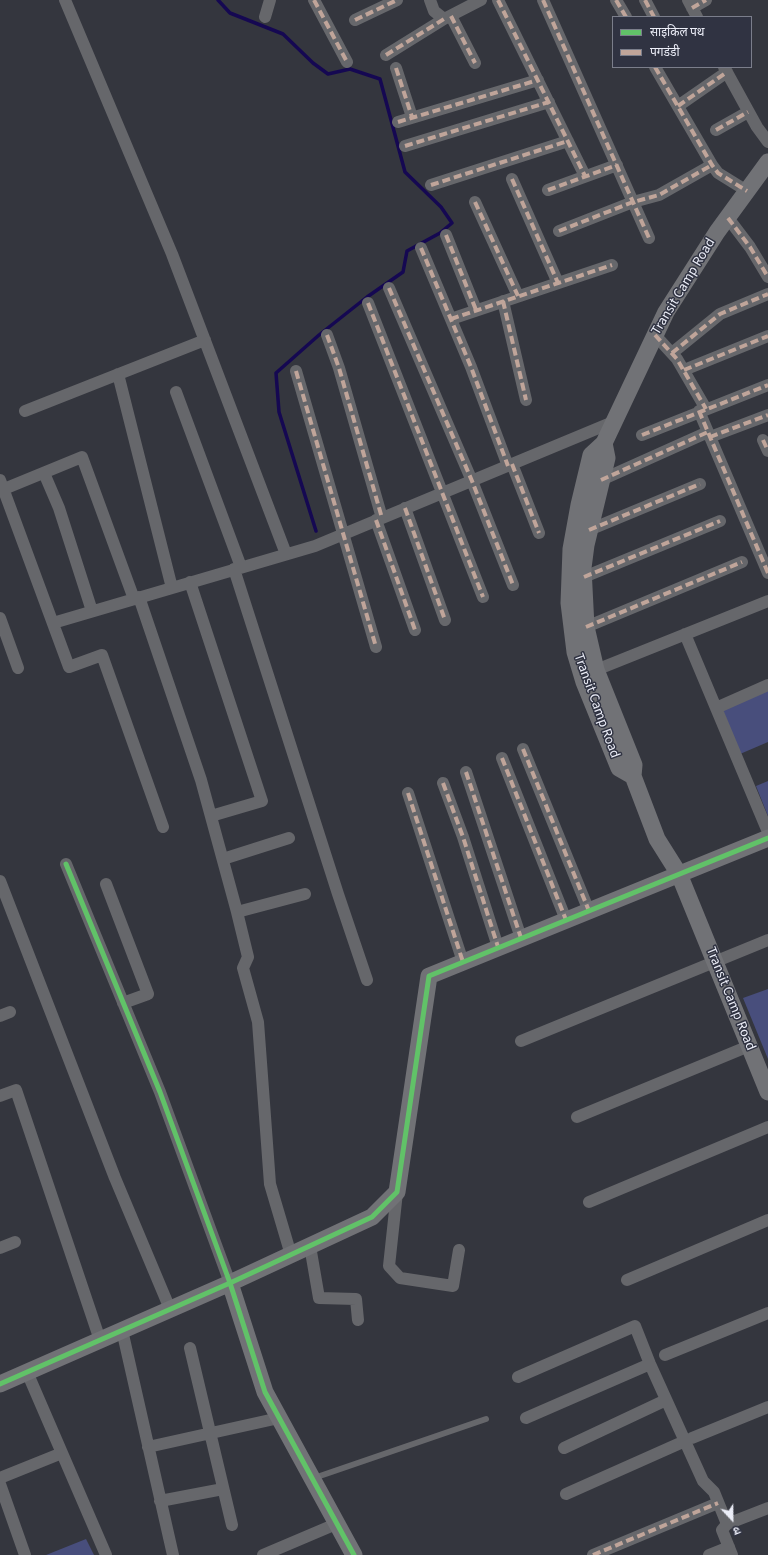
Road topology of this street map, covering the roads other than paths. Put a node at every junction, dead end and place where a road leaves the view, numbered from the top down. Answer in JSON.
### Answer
{"nodes":[{"id":1,"x":66,"y":0,"type":"edge"},
{"id":2,"x":270,"y":0,"type":"edge"},
{"id":3,"x":314,"y":0,"type":"edge"},
{"id":4,"x":397,"y":0,"type":"edge"},
{"id":5,"x":430,"y":0,"type":"edge"},
{"id":6,"x":498,"y":0,"type":"edge"},
{"id":7,"x":543,"y":0,"type":"edge"},
{"id":8,"x":616,"y":0,"type":"edge"},
{"id":9,"x":645,"y":0,"type":"edge"},
{"id":10,"x":706,"y":0,"type":"edge"},
{"id":11,"x":478,"y":1,"type":"edge"},
{"id":12,"x":692,"y":8,"type":"edge"},
{"id":13,"x":625,"y":16,"type":"edge"},
{"id":14,"x":653,"y":16,"type":"edge"},
{"id":15,"x":265,"y":17,"type":"dead end"},
{"id":16,"x":447,"y":18,"type":"junction"},
{"id":17,"x":355,"y":20,"type":"dead end"},
{"id":18,"x":386,"y":55,"type":"dead end"},
{"id":19,"x":346,"y":62,"type":"dead end"},
{"id":20,"x":474,"y":63,"type":"dead end"},
{"id":21,"x":396,"y":68,"type":"dead end"},
{"id":22,"x":656,"y":68,"type":"edge"},
{"id":23,"x":725,"y":70,"type":"edge"},
{"id":24,"x":538,"y":80,"type":"junction"},
{"id":25,"x":549,"y":102,"type":"junction"},
{"id":26,"x":678,"y":106,"type":"junction"},
{"id":27,"x":748,"y":112,"type":"junction"},
{"id":28,"x":412,"y":117,"type":"junction"},
{"id":29,"x":398,"y":122,"type":"dead end"},
{"id":30,"x":716,"y":130,"type":"dead end"},
{"id":31,"x":568,"y":141,"type":"junction"},
{"id":32,"x":768,"y":142,"type":"edge"},
{"id":33,"x":405,"y":146,"type":"dead end"},
{"id":34,"x":768,"y":162,"type":"edge"},
{"id":35,"x":617,"y":164,"type":"junction"},
{"id":36,"x":712,"y":165,"type":"junction"},
{"id":37,"x":585,"y":176,"type":"junction"},
{"id":38,"x":512,"y":179,"type":"dead end"},
{"id":39,"x":431,"y":185,"type":"dead end"},
{"id":40,"x":548,"y":190,"type":"dead end"},
{"id":41,"x":747,"y":191,"type":"junction"},
{"id":42,"x":475,"y":202,"type":"dead end"},
{"id":43,"x":633,"y":202,"type":"junction"},
{"id":44,"x":728,"y":218,"type":"junction"},
{"id":45,"x":559,"y":231,"type":"dead end"},
{"id":46,"x":446,"y":235,"type":"dead end"},
{"id":47,"x":649,"y":238,"type":"dead end"},
{"id":48,"x":421,"y":248,"type":"dead end"},
{"id":49,"x":612,"y":265,"type":"dead end"},
{"id":50,"x":768,"y":277,"type":"edge"},
{"id":51,"x":558,"y":283,"type":"junction"},
{"id":52,"x":389,"y":288,"type":"dead end"},
{"id":53,"x":768,"y":294,"type":"edge"},
{"id":54,"x":518,"y":296,"type":"junction"},
{"id":55,"x":503,"y":301,"type":"junction"},
{"id":56,"x":368,"y":303,"type":"dead end"},
{"id":57,"x":476,"y":310,"type":"junction"},
{"id":58,"x":451,"y":319,"type":"junction"},
{"id":59,"x":327,"y":335,"type":"dead end"},
{"id":60,"x":655,"y":335,"type":"junction"},
{"id":61,"x":768,"y":336,"type":"edge"},
{"id":62,"x":205,"y":340,"type":"junction"},
{"id":63,"x":672,"y":353,"type":"junction"},
{"id":64,"x":684,"y":370,"type":"junction"},
{"id":65,"x":296,"y":371,"type":"dead end"},
{"id":66,"x":118,"y":374,"type":"junction"},
{"id":67,"x":768,"y":385,"type":"edge"},
{"id":68,"x":176,"y":392,"type":"dead end"},
{"id":69,"x":526,"y":400,"type":"dead end"},
{"id":70,"x":703,"y":410,"type":"junction"},
{"id":71,"x":25,"y":411,"type":"dead end"},
{"id":72,"x":768,"y":415,"type":"edge"},
{"id":73,"x":613,"y":422,"type":"junction"},
{"id":74,"x":709,"y":434,"type":"junction"},
{"id":75,"x":642,"y":435,"type":"dead end"},
{"id":76,"x":604,"y":443,"type":"junction"},
{"id":77,"x":510,"y":465,"type":"junction"},
{"id":78,"x":44,"y":472,"type":"junction"},
{"id":79,"x":601,"y":480,"type":"junction"},
{"id":80,"x":472,"y":481,"type":"junction"},
{"id":81,"x":2,"y":484,"type":"edge"},
{"id":82,"x":700,"y":484,"type":"dead end"},
{"id":83,"x":443,"y":493,"type":"junction"},
{"id":84,"x":405,"y":508,"type":"junction"},
{"id":85,"x":379,"y":519,"type":"junction"},
{"id":86,"x":720,"y":521,"type":"dead end"},
{"id":87,"x":589,"y":530,"type":"junction"},
{"id":88,"x":539,"y":533,"type":"dead end"},
{"id":89,"x":342,"y":535,"type":"junction"},
{"id":90,"x":286,"y":554,"type":"junction"},
{"id":91,"x":742,"y":562,"type":"dead end"},
{"id":92,"x":237,"y":568,"type":"junction"},
{"id":93,"x":768,"y":573,"type":"edge"},
{"id":94,"x":584,"y":577,"type":"junction"},
{"id":95,"x":190,"y":582,"type":"junction"},
{"id":96,"x":513,"y":584,"type":"dead end"},
{"id":97,"x":172,"y":588,"type":"junction"},
{"id":98,"x":483,"y":597,"type":"dead end"},
{"id":99,"x":137,"y":598,"type":"junction"},
{"id":100,"x":768,"y":601,"type":"edge"},
{"id":101,"x":92,"y":611,"type":"junction"},
{"id":102,"x":0,"y":618,"type":"edge"},
{"id":103,"x":445,"y":620,"type":"dead end"},
{"id":104,"x":53,"y":622,"type":"junction"},
{"id":105,"x":586,"y":627,"type":"junction"},
{"id":106,"x":415,"y":630,"type":"dead end"},
{"id":107,"x":685,"y":634,"type":"junction"},
{"id":108,"x":376,"y":647,"type":"dead end"},
{"id":109,"x":590,"y":664,"type":"junction"},
{"id":110,"x":18,"y":668,"type":"dead end"},
{"id":111,"x":768,"y":685,"type":"edge"},
{"id":112,"x":716,"y":708,"type":"junction"},
{"id":113,"x":524,"y":749,"type":"dead end"},
{"id":114,"x":502,"y":758,"type":"dead end"},
{"id":115,"x":466,"y":772,"type":"dead end"},
{"id":116,"x":443,"y":783,"type":"dead end"},
{"id":117,"x":408,"y":793,"type":"dead end"},
{"id":118,"x":211,"y":816,"type":"junction"},
{"id":119,"x":163,"y":827,"type":"dead end"},
{"id":120,"x":768,"y":832,"type":"edge"},
{"id":121,"x":289,"y":838,"type":"dead end"},
{"id":122,"x":768,"y":838,"type":"edge"},
{"id":123,"x":223,"y":859,"type":"junction"},
{"id":124,"x":66,"y":864,"type":"dead end"},
{"id":125,"x":679,"y":874,"type":"junction"},
{"id":126,"x":0,"y":881,"type":"edge"},
{"id":127,"x":106,"y":884,"type":"dead end"},
{"id":128,"x":305,"y":894,"type":"dead end"},
{"id":129,"x":589,"y":911,"type":"junction"},
{"id":130,"x":237,"y":912,"type":"junction"},
{"id":131,"x":566,"y":920,"type":"junction"},
{"id":132,"x":521,"y":938,"type":"junction"},
{"id":133,"x":768,"y":940,"type":"edge"},
{"id":134,"x":498,"y":947,"type":"junction"},
{"id":135,"x":463,"y":962,"type":"junction"},
{"id":136,"x":715,"y":962,"type":"junction"},
{"id":137,"x":367,"y":980,"type":"dead end"},
{"id":138,"x":123,"y":1002,"type":"junction"},
{"id":139,"x":521,"y":1041,"type":"dead end"},
{"id":140,"x":749,"y":1046,"type":"junction"},
{"id":141,"x":768,"y":1092,"type":"edge"},
{"id":142,"x":0,"y":1096,"type":"edge"},
{"id":143,"x":577,"y":1117,"type":"dead end"},
{"id":144,"x":768,"y":1127,"type":"edge"},
{"id":145,"x":397,"y":1192,"type":"junction"},
{"id":146,"x":589,"y":1202,"type":"dead end"},
{"id":147,"x":768,"y":1220,"type":"edge"},
{"id":148,"x":15,"y":1242,"type":"dead end"},
{"id":149,"x":310,"y":1246,"type":"junction"},
{"id":150,"x":0,"y":1248,"type":"edge"},
{"id":151,"x":459,"y":1250,"type":"dead end"},
{"id":152,"x":291,"y":1255,"type":"junction"},
{"id":153,"x":627,"y":1280,"type":"dead end"},
{"id":154,"x":230,"y":1283,"type":"junction"},
{"id":155,"x":170,"y":1309,"type":"junction"},
{"id":156,"x":768,"y":1313,"type":"edge"},
{"id":157,"x":358,"y":1320,"type":"dead end"},
{"id":158,"x":122,"y":1330,"type":"junction"},
{"id":159,"x":100,"y":1340,"type":"junction"},
{"id":160,"x":190,"y":1348,"type":"dead end"},
{"id":161,"x":665,"y":1355,"type":"dead end"},
{"id":162,"x":650,"y":1364,"type":"junction"},
{"id":163,"x":27,"y":1372,"type":"junction"},
{"id":164,"x":518,"y":1377,"type":"dead end"},
{"id":165,"x":1,"y":1381,"type":"edge"},
{"id":166,"x":666,"y":1400,"type":"junction"},
{"id":167,"x":768,"y":1407,"type":"edge"},
{"id":168,"x":279,"y":1418,"type":"junction"},
{"id":169,"x":526,"y":1418,"type":"dead end"},
{"id":170,"x":486,"y":1419,"type":"dead end"},
{"id":171,"x":210,"y":1433,"type":"junction"},
{"id":172,"x":688,"y":1439,"type":"junction"},
{"id":173,"x":148,"y":1447,"type":"junction"},
{"id":174,"x":564,"y":1448,"type":"dead end"},
{"id":175,"x":62,"y":1454,"type":"junction"},
{"id":176,"x":0,"y":1478,"type":"edge"},
{"id":177,"x":312,"y":1478,"type":"junction"},
{"id":178,"x":0,"y":1484,"type":"edge"},
{"id":179,"x":223,"y":1488,"type":"junction"},
{"id":180,"x":566,"y":1494,"type":"dead end"},
{"id":181,"x":160,"y":1501,"type":"junction"},
{"id":182,"x":718,"y":1503,"type":"junction"},
{"id":183,"x":768,"y":1508,"type":"edge"},
{"id":184,"x":336,"y":1524,"type":"junction"},
{"id":185,"x":727,"y":1524,"type":"junction"},
{"id":186,"x":232,"y":1525,"type":"dead end"},
{"id":187,"x":730,"y":1551,"type":"edge"},
{"id":188,"x":266,"y":1554,"type":"edge"},
{"id":189,"x":25,"y":1555,"type":"edge"},
{"id":190,"x":106,"y":1555,"type":"edge"},
{"id":191,"x":173,"y":1555,"type":"edge"},
{"id":192,"x":354,"y":1555,"type":"edge"},
{"id":193,"x":593,"y":1555,"type":"edge"},
{"id":194,"x":709,"y":1555,"type":"edge"}],
"edges":[{"from":1,"to":62,"type":"street"},
{"from":2,"to":15,"type":"street"},
{"from":3,"to":19,"type":"street"},
{"from":4,"to":17,"type":"street"},
{"from":5,"to":16,"type":"street"},
{"from":6,"to":24,"type":"street"},
{"from":7,"to":35,"type":"street"},
{"from":8,"to":13,"type":"street"},
{"from":9,"to":14,"type":"street"},
{"from":10,"to":12,"type":"street"},
{"from":11,"to":16,"type":"street"},
{"from":16,"to":18,"type":"street"},
{"from":16,"to":20,"type":"street"},
{"from":21,"to":28,"type":"street"},
{"from":22,"to":26,"type":"street"},
{"from":23,"to":26,"type":"street"},
{"from":23,"to":27,"type":"street"},
{"from":24,"to":25,"type":"street"},
{"from":24,"to":28,"type":"street"},
{"from":25,"to":31,"type":"street"},
{"from":25,"to":33,"type":"street"},
{"from":26,"to":36,"type":"street"},
{"from":27,"to":30,"type":"street"},
{"from":27,"to":32,"type":"street"},
{"from":28,"to":29,"type":"street"},
{"from":31,"to":37,"type":"street"},
{"from":31,"to":39,"type":"street"},
{"from":34,"to":41,"type":"street","name":"Transit Camp Road"},
{"from":35,"to":37,"type":"street"},
{"from":35,"to":43,"type":"street"},
{"from":36,"to":41,"type":"street"},
{"from":36,"to":43,"type":"street"},
{"from":37,"to":40,"type":"street"},
{"from":38,"to":51,"type":"street"},
{"from":41,"to":44,"type":"street","name":"Transit Camp Road"},
{"from":42,"to":54,"type":"street"},
{"from":43,"to":45,"type":"street"},
{"from":43,"to":47,"type":"street"},
{"from":44,"to":50,"type":"street"},
{"from":44,"to":60,"type":"street","name":"Transit Camp Road"},
{"from":46,"to":57,"type":"street"},
{"from":48,"to":58,"type":"street"},
{"from":49,"to":51,"type":"street"},
{"from":51,"to":54,"type":"street"},
{"from":52,"to":80,"type":"street"},
{"from":53,"to":63,"type":"street"},
{"from":54,"to":55,"type":"street"},
{"from":55,"to":57,"type":"street"},
{"from":55,"to":69,"type":"street"},
{"from":56,"to":83,"type":"street"},
{"from":57,"to":58,"type":"street"},
{"from":58,"to":77,"type":"street"},
{"from":59,"to":85,"type":"street"},
{"from":60,"to":63,"type":"street"},
{"from":60,"to":73,"type":"street","name":"Transit Camp Road"},
{"from":61,"to":64,"type":"street"},
{"from":62,"to":66,"type":"street"},
{"from":62,"to":90,"type":"street"},
{"from":63,"to":64,"type":"street"},
{"from":64,"to":70,"type":"street"},
{"from":65,"to":89,"type":"street"},
{"from":66,"to":71,"type":"street"},
{"from":66,"to":97,"type":"street"},
{"from":67,"to":70,"type":"street"},
{"from":68,"to":92,"type":"street"},
{"from":70,"to":74,"type":"street"},
{"from":70,"to":75,"type":"street"},
{"from":72,"to":74,"type":"street"},
{"from":73,"to":76,"type":"street","name":"Transit Camp Road"},
{"from":73,"to":77,"type":"street"},
{"from":74,"to":79,"type":"street"},
{"from":74,"to":93,"type":"street"},
{"from":76,"to":79,"type":"street","name":"Transit Camp Road"},
{"from":76,"to":109,"type":"street","name":"Transit Camp Road"},
{"from":77,"to":80,"type":"street"},
{"from":77,"to":88,"type":"street"},
{"from":78,"to":81,"type":"street"},
{"from":78,"to":99,"type":"street"},
{"from":78,"to":101,"type":"street"},
{"from":79,"to":87,"type":"street","name":"Transit Camp Road"},
{"from":80,"to":83,"type":"street"},
{"from":80,"to":96,"type":"street"},
{"from":81,"to":104,"type":"street"},
{"from":82,"to":87,"type":"street"},
{"from":83,"to":84,"type":"street"},
{"from":83,"to":98,"type":"street"},
{"from":84,"to":85,"type":"street"},
{"from":84,"to":103,"type":"street"},
{"from":85,"to":89,"type":"street"},
{"from":85,"to":106,"type":"street"},
{"from":86,"to":94,"type":"street"},
{"from":87,"to":94,"type":"street","name":"Transit Camp Road"},
{"from":89,"to":90,"type":"street"},
{"from":89,"to":108,"type":"street"},
{"from":90,"to":92,"type":"street"},
{"from":91,"to":105,"type":"street"},
{"from":92,"to":95,"type":"street"},
{"from":92,"to":137,"type":"street"},
{"from":94,"to":105,"type":"street","name":"Transit Camp Road"},
{"from":95,"to":97,"type":"street"},
{"from":95,"to":118,"type":"street"},
{"from":97,"to":99,"type":"street"},
{"from":99,"to":101,"type":"street"},
{"from":99,"to":118,"type":"street"},
{"from":100,"to":107,"type":"street"},
{"from":101,"to":104,"type":"street"},
{"from":102,"to":110,"type":"street"},
{"from":104,"to":119,"type":"street"},
{"from":105,"to":109,"type":"street","name":"Transit Camp Road"},
{"from":107,"to":109,"type":"street"},
{"from":107,"to":112,"type":"street"},
{"from":109,"to":125,"type":"street","name":"Transit Camp Road"},
{"from":111,"to":112,"type":"street"},
{"from":112,"to":120,"type":"street"},
{"from":113,"to":129,"type":"street"},
{"from":114,"to":131,"type":"street"},
{"from":115,"to":132,"type":"street"},
{"from":116,"to":134,"type":"street"},
{"from":117,"to":135,"type":"street"},
{"from":118,"to":123,"type":"street"},
{"from":121,"to":123,"type":"street"},
{"from":122,"to":125,"type":"street"},
{"from":123,"to":130,"type":"street"},
{"from":124,"to":138,"type":"street"},
{"from":125,"to":129,"type":"street"},
{"from":125,"to":136,"type":"street","name":"Transit Camp Road"},
{"from":126,"to":155,"type":"street"},
{"from":127,"to":138,"type":"street"},
{"from":128,"to":130,"type":"street"},
{"from":129,"to":131,"type":"street"},
{"from":130,"to":152,"type":"street"},
{"from":131,"to":132,"type":"street"},
{"from":132,"to":134,"type":"street"},
{"from":133,"to":136,"type":"street"},
{"from":134,"to":135,"type":"street"},
{"from":135,"to":145,"type":"street"},
{"from":136,"to":139,"type":"street"},
{"from":136,"to":140,"type":"street","name":"Transit Camp Road"},
{"from":138,"to":154,"type":"street"},
{"from":140,"to":141,"type":"street","name":"Transit Camp Road"},
{"from":140,"to":143,"type":"street"},
{"from":142,"to":159,"type":"street"},
{"from":144,"to":146,"type":"street"},
{"from":145,"to":149,"type":"street"},
{"from":145,"to":151,"type":"street"},
{"from":147,"to":153,"type":"street"},
{"from":148,"to":150,"type":"street"},
{"from":149,"to":152,"type":"street"},
{"from":149,"to":157,"type":"street"},
{"from":152,"to":154,"type":"street"},
{"from":154,"to":155,"type":"street"},
{"from":154,"to":168,"type":"street"},
{"from":155,"to":158,"type":"street"},
{"from":156,"to":161,"type":"street"},
{"from":158,"to":159,"type":"street"},
{"from":158,"to":173,"type":"street"},
{"from":159,"to":163,"type":"street"},
{"from":160,"to":171,"type":"street"},
{"from":162,"to":164,"type":"street"},
{"from":162,"to":166,"type":"street"},
{"from":162,"to":169,"type":"street"},
{"from":163,"to":165,"type":"street"},
{"from":163,"to":175,"type":"street"},
{"from":166,"to":172,"type":"street"},
{"from":166,"to":174,"type":"street"},
{"from":167,"to":172,"type":"street"},
{"from":168,"to":171,"type":"street"},
{"from":168,"to":177,"type":"street"},
{"from":170,"to":177,"type":"lane"},
{"from":171,"to":173,"type":"street"},
{"from":171,"to":179,"type":"street"},
{"from":172,"to":180,"type":"street"},
{"from":172,"to":182,"type":"street"},
{"from":173,"to":181,"type":"street"},
{"from":175,"to":176,"type":"street"},
{"from":175,"to":190,"type":"street"},
{"from":177,"to":184,"type":"street"},
{"from":178,"to":189,"type":"street"},
{"from":179,"to":181,"type":"street"},
{"from":179,"to":186,"type":"street"},
{"from":181,"to":191,"type":"street"},
{"from":182,"to":185,"type":"street"},
{"from":182,"to":193,"type":"street"},
{"from":183,"to":185,"type":"street"},
{"from":184,"to":188,"type":"street"},
{"from":184,"to":192,"type":"street"},
{"from":185,"to":187,"type":"street"},
{"from":187,"to":194,"type":"street"}]}
